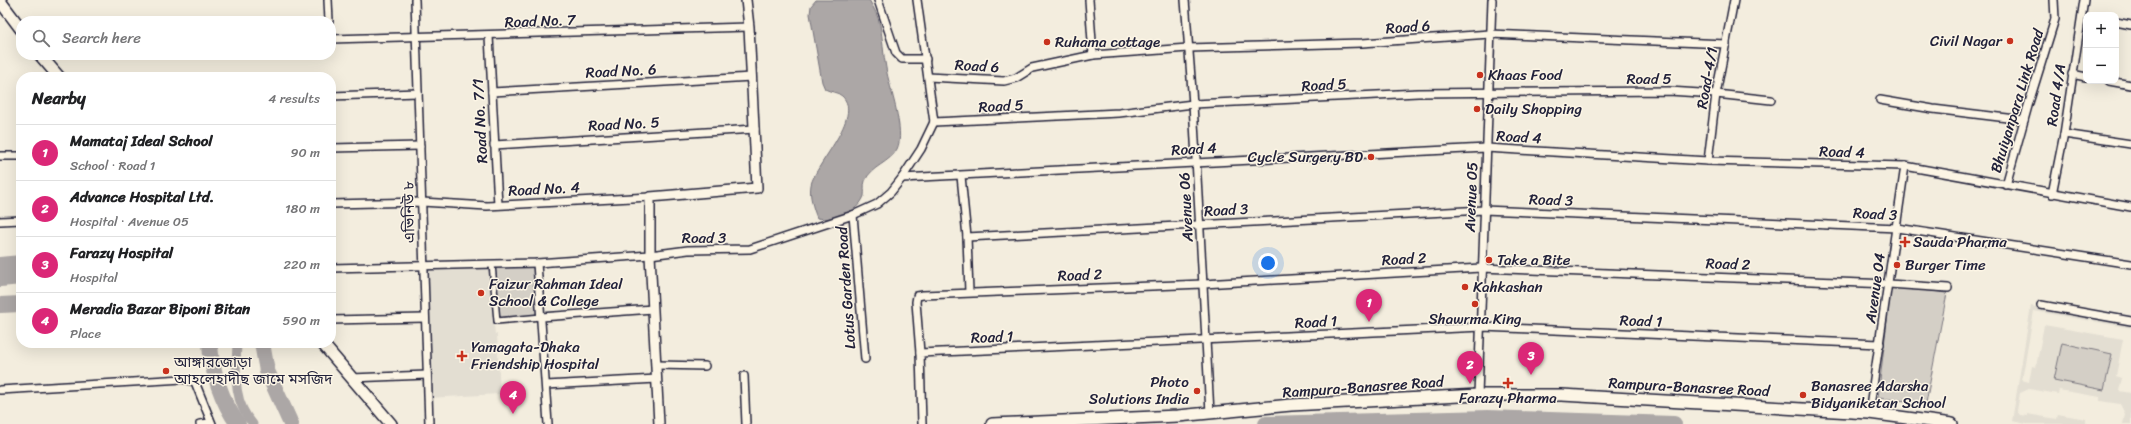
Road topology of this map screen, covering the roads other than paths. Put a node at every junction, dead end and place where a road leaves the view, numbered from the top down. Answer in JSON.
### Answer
{"nodes":[{"id":1,"x":328,"y":0,"type":"edge"},
{"id":2,"x":415,"y":0,"type":"edge"},
{"id":3,"x":746,"y":0,"type":"edge"},
{"id":4,"x":878,"y":0,"type":"edge"},
{"id":5,"x":917,"y":0,"type":"edge"},
{"id":6,"x":1089,"y":0,"type":"edge"},
{"id":7,"x":1185,"y":0,"type":"edge"},
{"id":8,"x":1492,"y":0,"type":"edge"},
{"id":9,"x":1734,"y":0,"type":"edge"},
{"id":10,"x":2054,"y":0,"type":"edge"},
{"id":11,"x":2084,"y":0,"type":"edge"},
{"id":12,"x":0,"y":1,"type":"edge"},
{"id":13,"x":4,"y":12,"type":"edge"},
{"id":14,"x":2084,"y":12,"type":"edge"},
{"id":15,"x":329,"y":16,"type":"edge"},
{"id":16,"x":2083,"y":21,"type":"edge"},
{"id":17,"x":2119,"y":23,"type":"edge"},
{"id":18,"x":16,"y":24,"type":"edge"},
{"id":19,"x":2131,"y":25,"type":"edge"},
{"id":20,"x":750,"y":27,"type":"junction"},
{"id":21,"x":1490,"y":34,"type":"junction"},
{"id":22,"x":488,"y":36,"type":"junction"},
{"id":23,"x":416,"y":37,"type":"junction"},
{"id":24,"x":336,"y":39,"type":"edge"},
{"id":25,"x":1726,"y":44,"type":"junction"},
{"id":26,"x":1188,"y":48,"type":"junction"},
{"id":27,"x":1093,"y":55,"type":"junction"},
{"id":28,"x":926,"y":58,"type":"junction"},
{"id":29,"x":47,"y":60,"type":"edge"},
{"id":30,"x":55,"y":72,"type":"edge"},
{"id":31,"x":2072,"y":74,"type":"junction"},
{"id":32,"x":2083,"y":76,"type":"edge"},
{"id":33,"x":752,"y":77,"type":"junction"},
{"id":34,"x":928,"y":77,"type":"junction"},
{"id":35,"x":2119,"y":83,"type":"edge"},
{"id":36,"x":2131,"y":85,"type":"edge"},
{"id":37,"x":492,"y":92,"type":"junction"},
{"id":38,"x":1488,"y":92,"type":"junction"},
{"id":39,"x":418,"y":93,"type":"junction"},
{"id":40,"x":1716,"y":94,"type":"junction"},
{"id":41,"x":336,"y":96,"type":"edge"},
{"id":42,"x":1771,"y":100,"type":"dead end"},
{"id":43,"x":1880,"y":100,"type":"dead end"},
{"id":44,"x":1193,"y":104,"type":"junction"},
{"id":45,"x":2024,"y":120,"type":"junction"},
{"id":46,"x":934,"y":122,"type":"junction"},
{"id":47,"x":754,"y":129,"type":"junction"},
{"id":48,"x":2064,"y":134,"type":"junction"},
{"id":49,"x":2131,"y":144,"type":"edge"},
{"id":50,"x":494,"y":145,"type":"junction"},
{"id":51,"x":420,"y":146,"type":"junction"},
{"id":52,"x":336,"y":148,"type":"edge"},
{"id":53,"x":1486,"y":148,"type":"junction"},
{"id":54,"x":0,"y":156,"type":"edge"},
{"id":55,"x":16,"y":156,"type":"edge"},
{"id":56,"x":1708,"y":161,"type":"junction"},
{"id":57,"x":1196,"y":162,"type":"junction"},
{"id":58,"x":1905,"y":166,"type":"junction"},
{"id":59,"x":961,"y":176,"type":"junction"},
{"id":60,"x":902,"y":178,"type":"junction"},
{"id":61,"x":2006,"y":185,"type":"junction"},
{"id":62,"x":2052,"y":194,"type":"junction"},
{"id":63,"x":650,"y":197,"type":"junction"},
{"id":64,"x":422,"y":202,"type":"junction"},
{"id":65,"x":336,"y":204,"type":"edge"},
{"id":66,"x":498,"y":205,"type":"junction"},
{"id":67,"x":2131,"y":207,"type":"edge"},
{"id":68,"x":1484,"y":210,"type":"junction"},
{"id":69,"x":853,"y":215,"type":"junction"},
{"id":70,"x":16,"y":220,"type":"edge"},
{"id":71,"x":0,"y":221,"type":"edge"},
{"id":72,"x":1200,"y":224,"type":"junction"},
{"id":73,"x":1897,"y":228,"type":"junction"},
{"id":74,"x":967,"y":237,"type":"junction"},
{"id":75,"x":650,"y":255,"type":"junction"},
{"id":76,"x":536,"y":263,"type":"junction"},
{"id":77,"x":492,"y":264,"type":"junction"},
{"id":78,"x":2131,"y":264,"type":"edge"},
{"id":79,"x":423,"y":267,"type":"junction"},
{"id":80,"x":336,"y":268,"type":"edge"},
{"id":81,"x":1481,"y":268,"type":"junction"},
{"id":82,"x":1203,"y":284,"type":"junction"},
{"id":83,"x":1889,"y":284,"type":"junction"},
{"id":84,"x":1948,"y":288,"type":"dead end"},
{"id":85,"x":969,"y":292,"type":"junction"},
{"id":86,"x":2041,"y":305,"type":"dead end"},
{"id":87,"x":653,"y":308,"type":"junction"},
{"id":88,"x":541,"y":317,"type":"junction"},
{"id":89,"x":425,"y":318,"type":"junction"},
{"id":90,"x":336,"y":320,"type":"edge"},
{"id":91,"x":2131,"y":321,"type":"edge"},
{"id":92,"x":1482,"y":327,"type":"junction"},
{"id":93,"x":1206,"y":341,"type":"junction"},
{"id":94,"x":1880,"y":344,"type":"junction"},
{"id":95,"x":326,"y":348,"type":"edge"},
{"id":96,"x":920,"y":353,"type":"junction"},
{"id":97,"x":864,"y":359,"type":"dead end"},
{"id":98,"x":657,"y":365,"type":"junction"},
{"id":99,"x":705,"y":366,"type":"dead end"},
{"id":100,"x":427,"y":375,"type":"junction"},
{"id":101,"x":744,"y":376,"type":"dead end"},
{"id":102,"x":351,"y":378,"type":"junction"},
{"id":103,"x":657,"y":379,"type":"junction"},
{"id":104,"x":546,"y":385,"type":"junction"},
{"id":105,"x":0,"y":390,"type":"edge"},
{"id":106,"x":1478,"y":395,"type":"junction"},
{"id":107,"x":1210,"y":413,"type":"junction"},
{"id":108,"x":1869,"y":413,"type":"junction"},
{"id":109,"x":200,"y":424,"type":"edge"},
{"id":110,"x":212,"y":424,"type":"edge"},
{"id":111,"x":391,"y":424,"type":"edge"},
{"id":112,"x":429,"y":424,"type":"edge"},
{"id":113,"x":548,"y":424,"type":"edge"},
{"id":114,"x":659,"y":424,"type":"edge"},
{"id":115,"x":746,"y":424,"type":"edge"},
{"id":116,"x":922,"y":424,"type":"edge"},
{"id":117,"x":992,"y":424,"type":"edge"},
{"id":118,"x":1952,"y":424,"type":"edge"}],
"edges":[{"from":1,"to":15,"type":"street"},
{"from":2,"to":23,"type":"street","name":"এভিনিউ ৮"},
{"from":3,"to":20,"type":"street"},
{"from":4,"to":28,"type":"street"},
{"from":5,"to":28,"type":"street"},
{"from":6,"to":27,"type":"street"},
{"from":7,"to":26,"type":"street","name":"Avenue 06"},
{"from":8,"to":21,"type":"street","name":"Avenue 05"},
{"from":9,"to":25,"type":"street","name":"Road-4/1"},
{"from":10,"to":45,"type":"street","name":"Bhuiyanpara Link Road"},
{"from":11,"to":14,"type":"street","name":"Road 4/A"},
{"from":12,"to":13,"type":"main road"},
{"from":13,"to":18,"type":"main road"},
{"from":16,"to":31,"type":"street","name":"Road 4/A"},
{"from":17,"to":19,"type":"street"},
{"from":20,"to":22,"type":"street","name":"Road No. 7"},
{"from":20,"to":33,"type":"street"},
{"from":21,"to":25,"type":"street","name":"Road 6"},
{"from":21,"to":26,"type":"street","name":"Road 6"},
{"from":21,"to":38,"type":"street","name":"Avenue 05"},
{"from":22,"to":23,"type":"street","name":"Road No. 7"},
{"from":22,"to":37,"type":"street","name":"Road No. 7/1"},
{"from":23,"to":24,"type":"street","name":"Road No. 7"},
{"from":23,"to":39,"type":"street","name":"এভিনিউ ৮"},
{"from":25,"to":40,"type":"street","name":"Road-4/1"},
{"from":26,"to":27,"type":"street","name":"Road 6"},
{"from":26,"to":44,"type":"street","name":"Avenue 06"},
{"from":27,"to":34,"type":"street","name":"Road 6"},
{"from":28,"to":34,"type":"street"},
{"from":29,"to":30,"type":"main road"},
{"from":31,"to":32,"type":"street"},
{"from":31,"to":48,"type":"street","name":"Road 4/A"},
{"from":33,"to":37,"type":"street","name":"Road No. 6"},
{"from":33,"to":47,"type":"street"},
{"from":34,"to":46,"type":"street"},
{"from":35,"to":36,"type":"street"},
{"from":37,"to":50,"type":"street","name":"Road No. 7/1"},
{"from":38,"to":40,"type":"street","name":"Road 5"},
{"from":38,"to":44,"type":"street","name":"Road 5"},
{"from":38,"to":53,"type":"street","name":"Avenue 05"},
{"from":39,"to":41,"type":"street"},
{"from":39,"to":51,"type":"street","name":"এভিনিউ ৮"},
{"from":40,"to":42,"type":"street","name":"Road 5"},
{"from":40,"to":56,"type":"street","name":"Road-4/1"},
{"from":43,"to":45,"type":"street"},
{"from":44,"to":46,"type":"street","name":"Road 5"},
{"from":44,"to":57,"type":"street","name":"Avenue 06"},
{"from":45,"to":61,"type":"street","name":"Bhuiyanpara Link Road"},
{"from":46,"to":60,"type":"street","name":"Road 3"},
{"from":47,"to":50,"type":"street","name":"Road No. 5"},
{"from":47,"to":63,"type":"street","name":"Road No. 4"},
{"from":48,"to":49,"type":"street"},
{"from":48,"to":62,"type":"street","name":"Road 4/A"},
{"from":50,"to":66,"type":"street","name":"Road No. 7/1"},
{"from":51,"to":52,"type":"street"},
{"from":51,"to":64,"type":"street","name":"এভিনিউ ৮"},
{"from":53,"to":56,"type":"street","name":"Road 4"},
{"from":53,"to":57,"type":"street","name":"Road 4"},
{"from":53,"to":68,"type":"street","name":"Avenue 05"},
{"from":54,"to":55,"type":"street"},
{"from":56,"to":58,"type":"street","name":"Road 4"},
{"from":57,"to":59,"type":"street","name":"Road 4"},
{"from":57,"to":72,"type":"street","name":"Avenue 06"},
{"from":58,"to":61,"type":"street","name":"Road 4"},
{"from":58,"to":73,"type":"street","name":"Avenue 04"},
{"from":59,"to":60,"type":"street","name":"Road 4"},
{"from":59,"to":74,"type":"street"},
{"from":60,"to":69,"type":"street","name":"Road 3"},
{"from":61,"to":62,"type":"street","name":"Road 4"},
{"from":62,"to":67,"type":"street","name":"Road 4"},
{"from":63,"to":66,"type":"street","name":"Road No. 4"},
{"from":63,"to":75,"type":"street"},
{"from":64,"to":65,"type":"street","name":"Road No. 4"},
{"from":64,"to":66,"type":"street","name":"Road No. 4"},
{"from":64,"to":79,"type":"street","name":"এভিনিউ ৮"},
{"from":68,"to":72,"type":"street","name":"Road 3"},
{"from":68,"to":73,"type":"street","name":"Road 3"},
{"from":68,"to":81,"type":"street","name":"Avenue 05"},
{"from":69,"to":75,"type":"street","name":"Road 3"},
{"from":69,"to":97,"type":"street","name":"Lotus Garden Road"},
{"from":70,"to":71,"type":"street"},
{"from":72,"to":74,"type":"street","name":"Road 3"},
{"from":72,"to":82,"type":"street","name":"Avenue 06"},
{"from":73,"to":78,"type":"street","name":"Road 3"},
{"from":73,"to":83,"type":"street","name":"Avenue 04"},
{"from":74,"to":85,"type":"street"},
{"from":75,"to":76,"type":"street","name":"Road 3"},
{"from":75,"to":87,"type":"street"},
{"from":76,"to":77,"type":"street","name":"Road 3"},
{"from":76,"to":88,"type":"street"},
{"from":77,"to":79,"type":"street","name":"Road 3"},
{"from":77,"to":88,"type":"street"},
{"from":79,"to":80,"type":"street","name":"Road 3"},
{"from":79,"to":89,"type":"street","name":"এভিনিউ ৮"},
{"from":81,"to":82,"type":"street","name":"Road 2"},
{"from":81,"to":83,"type":"street","name":"Road 2"},
{"from":81,"to":92,"type":"street","name":"Avenue 05"},
{"from":82,"to":85,"type":"street","name":"Road 2"},
{"from":82,"to":93,"type":"street","name":"Avenue 06"},
{"from":83,"to":84,"type":"street","name":"Road 2"},
{"from":83,"to":94,"type":"street","name":"Avenue 04"},
{"from":85,"to":96,"type":"street","name":"Road 2"},
{"from":86,"to":91,"type":"street"},
{"from":87,"to":88,"type":"street"},
{"from":87,"to":98,"type":"street"},
{"from":88,"to":104,"type":"street"},
{"from":89,"to":90,"type":"street"},
{"from":89,"to":100,"type":"street","name":"এভিনিউ ৮"},
{"from":92,"to":93,"type":"street","name":"Road 1"},
{"from":92,"to":94,"type":"street","name":"Road 1"},
{"from":92,"to":106,"type":"street","name":"Avenue 05"},
{"from":93,"to":96,"type":"street","name":"Road 1"},
{"from":93,"to":107,"type":"street","name":"Avenue 06"},
{"from":94,"to":108,"type":"street","name":"Avenue 04"},
{"from":95,"to":102,"type":"main road"},
{"from":96,"to":116,"type":"street"},
{"from":98,"to":99,"type":"street"},
{"from":98,"to":103,"type":"street"},
{"from":100,"to":102,"type":"street"},
{"from":100,"to":112,"type":"street","name":"এভিনিউ ৮"},
{"from":101,"to":115,"type":"street"},
{"from":102,"to":111,"type":"main road"},
{"from":103,"to":104,"type":"street"},
{"from":103,"to":114,"type":"street"},
{"from":104,"to":113,"type":"street"},
{"from":105,"to":110,"type":"street"},
{"from":106,"to":107,"type":"main road","name":"Rampura-Banasree Road"},
{"from":106,"to":108,"type":"main road","name":"Rampura-Banasree Road"},
{"from":107,"to":117,"type":"main road","name":"Rampura-Banasree Road"},
{"from":108,"to":118,"type":"main road","name":"Rampura-Banasree Road"},
{"from":109,"to":110,"type":"street"}]}
